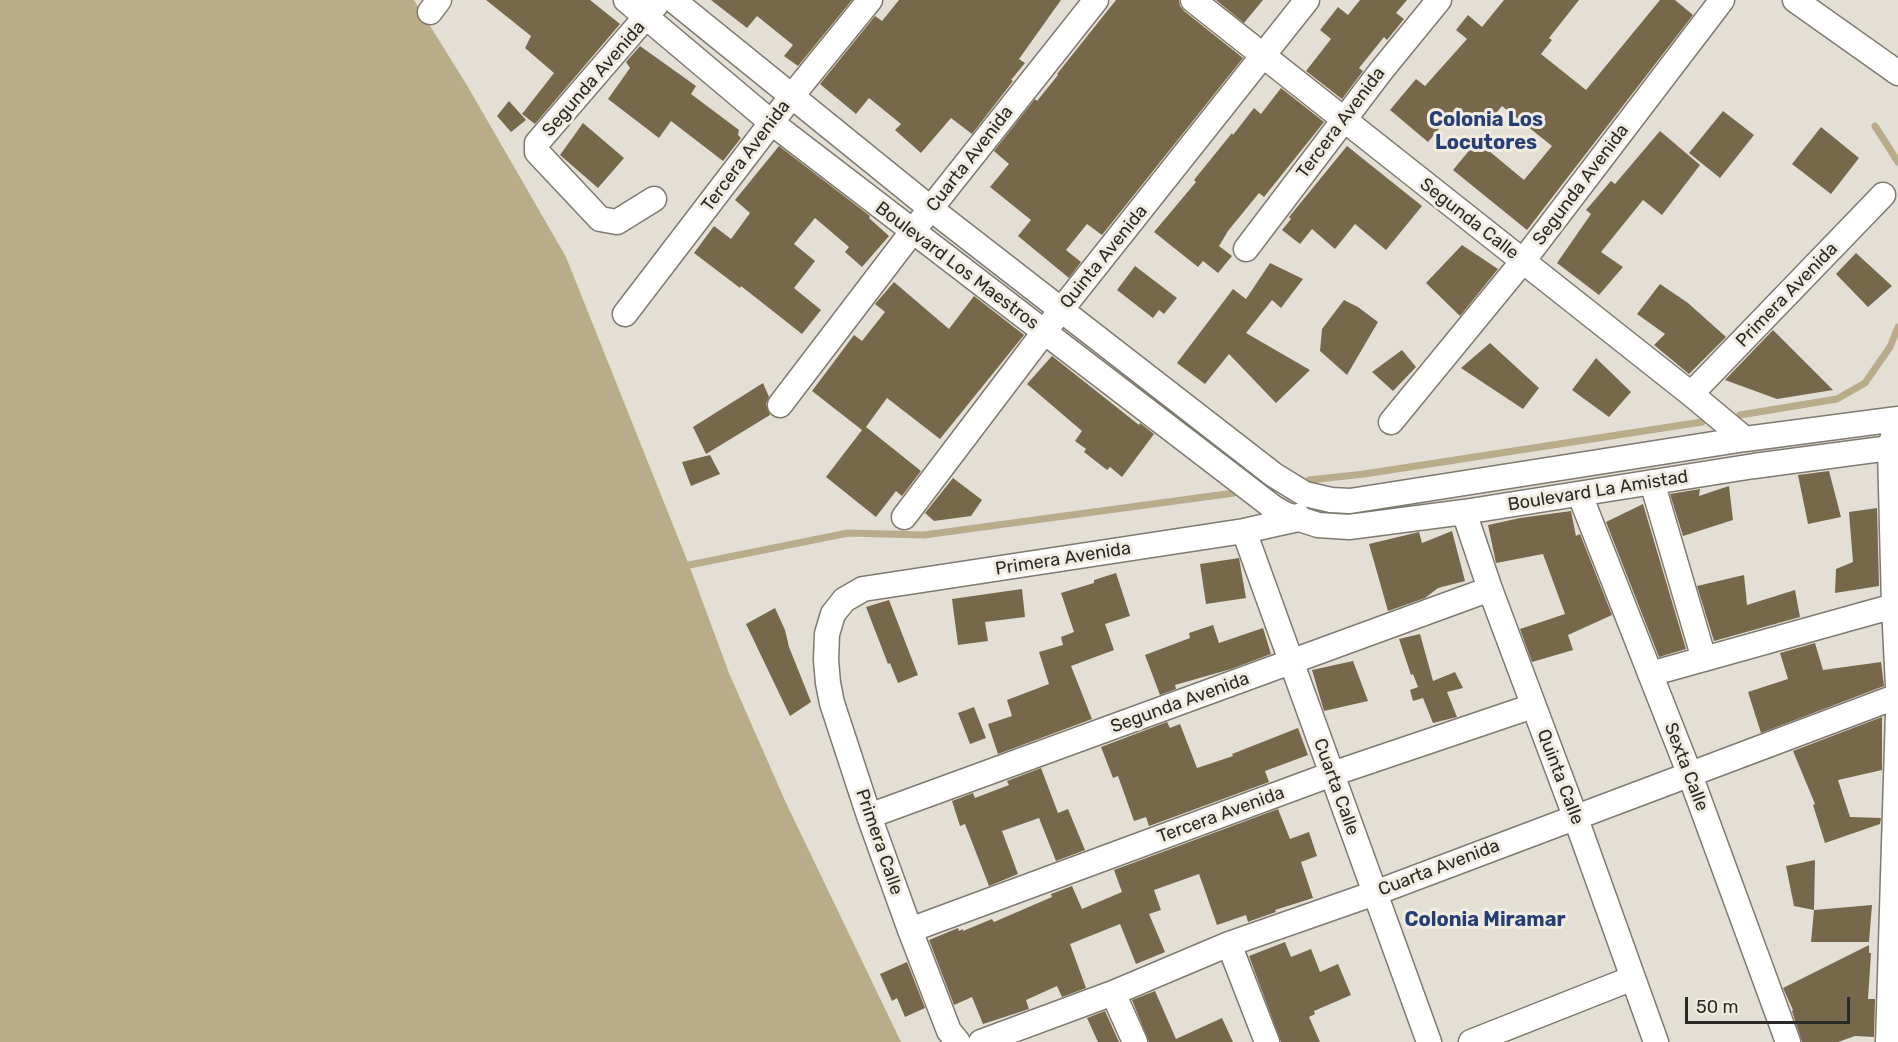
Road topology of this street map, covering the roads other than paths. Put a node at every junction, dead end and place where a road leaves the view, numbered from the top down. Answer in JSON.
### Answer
{"nodes":[{"id":1,"x":626,"y":0,"type":"edge"},
{"id":2,"x":673,"y":0,"type":"edge"},
{"id":3,"x":870,"y":0,"type":"edge"},
{"id":4,"x":1096,"y":0,"type":"edge"},
{"id":5,"x":1193,"y":0,"type":"edge"},
{"id":6,"x":1308,"y":0,"type":"edge"},
{"id":7,"x":1439,"y":0,"type":"edge"},
{"id":8,"x":1722,"y":0,"type":"edge"},
{"id":9,"x":1795,"y":0,"type":"edge"},
{"id":10,"x":653,"y":9,"type":"edge"},
{"id":11,"x":1264,"y":56,"type":"junction"},
{"id":12,"x":1898,"y":73,"type":"edge"},
{"id":13,"x":791,"y":97,"type":"junction"},
{"id":14,"x":1344,"y":119,"type":"junction"},
{"id":15,"x":772,"y":123,"type":"junction"},
{"id":16,"x":1883,"y":195,"type":"dead end"},
{"id":17,"x":654,"y":199,"type":"dead end"},
{"id":18,"x":930,"y":208,"type":"junction"},
{"id":19,"x":912,"y":232,"type":"junction"},
{"id":20,"x":1246,"y":249,"type":"dead end"},
{"id":21,"x":1523,"y":261,"type":"junction"},
{"id":22,"x":1061,"y":310,"type":"junction"},
{"id":23,"x":625,"y":314,"type":"dead end"},
{"id":24,"x":1044,"y":332,"type":"junction"},
{"id":25,"x":1691,"y":394,"type":"junction"},
{"id":26,"x":780,"y":405,"type":"dead end"},
{"id":27,"x":1391,"y":422,"type":"dead end"},
{"id":28,"x":1896,"y":433,"type":"edge"},
{"id":29,"x":1745,"y":439,"type":"junction"},
{"id":30,"x":1652,"y":482,"type":"junction"},
{"id":31,"x":1305,"y":494,"type":"junction"},
{"id":32,"x":1580,"y":495,"type":"junction"},
{"id":33,"x":1350,"y":501,"type":"joint"},
{"id":34,"x":1464,"y":512,"type":"junction"},
{"id":35,"x":904,"y":517,"type":"dead end"},
{"id":36,"x":1298,"y":519,"type":"junction"},
{"id":37,"x":1244,"y":531,"type":"junction"},
{"id":38,"x":1490,"y":589,"type":"junction"},
{"id":39,"x":1894,"y":606,"type":"junction"},
{"id":40,"x":827,"y":634,"type":"joint"},
{"id":41,"x":1704,"y":659,"type":"junction"},
{"id":42,"x":1292,"y":663,"type":"junction"},
{"id":43,"x":1650,"y":674,"type":"junction"},
{"id":44,"x":1898,"y":687,"type":"edge"},
{"id":45,"x":1898,"y":696,"type":"edge"},
{"id":46,"x":1533,"y":706,"type":"junction"},
{"id":47,"x":1898,"y":712,"type":"edge"},
{"id":48,"x":1332,"y":774,"type":"junction"},
{"id":49,"x":1690,"y":775,"type":"junction"},
{"id":50,"x":869,"y":816,"type":"junction"},
{"id":51,"x":1575,"y":816,"type":"junction"},
{"id":52,"x":1896,"y":890,"type":"edge"},
{"id":53,"x":1375,"y":893,"type":"junction"},
{"id":54,"x":910,"y":930,"type":"junction"},
{"id":55,"x":1229,"y":944,"type":"junction"},
{"id":56,"x":1633,"y":978,"type":"junction"},
{"id":57,"x":1113,"y":993,"type":"junction"},
{"id":58,"x":993,"y":1040,"type":"edge"},
{"id":59,"x":958,"y":1042,"type":"edge"},
{"id":60,"x":1135,"y":1042,"type":"edge"},
{"id":61,"x":1267,"y":1042,"type":"edge"},
{"id":62,"x":1429,"y":1042,"type":"edge"},
{"id":63,"x":1471,"y":1042,"type":"edge"},
{"id":64,"x":1656,"y":1042,"type":"edge"},
{"id":65,"x":1788,"y":1042,"type":"edge"},
{"id":66,"x":1888,"y":1042,"type":"edge"}],
"edges":[{"from":1,"to":10,"type":"street","name":"Boulevard Los Maestros"},
{"from":2,"to":13,"type":"street","name":"Boulevard Los Maestros"},
{"from":3,"to":13,"type":"street","name":"Tercera Avenida"},
{"from":4,"to":18,"type":"street","name":"Cuarta Avenida"},
{"from":5,"to":11,"type":"street","name":"Segunda Calle"},
{"from":6,"to":11,"type":"street","name":"Quinta Avenida"},
{"from":7,"to":14,"type":"street","name":"Tercera Avenida"},
{"from":8,"to":21,"type":"street","name":"Segunda Avenida"},
{"from":9,"to":12,"type":"street"},
{"from":10,"to":15,"type":"street","name":"Boulevard Los Maestros"},
{"from":10,"to":17,"type":"street","name":"Segunda Avenida"},
{"from":11,"to":14,"type":"street","name":"Segunda Calle"},
{"from":11,"to":22,"type":"street","name":"Quinta Avenida"},
{"from":13,"to":15,"type":"street","name":"Tercera Avenida"},
{"from":13,"to":18,"type":"street","name":"Boulevard Los Maestros"},
{"from":14,"to":20,"type":"street","name":"Tercera Avenida"},
{"from":14,"to":21,"type":"street","name":"Segunda Calle"},
{"from":15,"to":19,"type":"street","name":"Boulevard Los Maestros"},
{"from":15,"to":23,"type":"street","name":"Tercera Avenida"},
{"from":16,"to":25,"type":"street","name":"Primera Avenida"},
{"from":18,"to":19,"type":"street","name":"Cuarta Avenida"},
{"from":18,"to":22,"type":"street","name":"Boulevard Los Maestros"},
{"from":19,"to":24,"type":"street","name":"Boulevard Los Maestros"},
{"from":19,"to":26,"type":"street","name":"Cuarta Avenida"},
{"from":21,"to":25,"type":"street","name":"Segunda Calle"},
{"from":21,"to":27,"type":"street","name":"Segunda Avenida"},
{"from":22,"to":24,"type":"street","name":"Quinta Avenida"},
{"from":22,"to":31,"type":"street","name":"Boulevard Los Maestros"},
{"from":24,"to":35,"type":"street","name":"Quinta Avenida"},
{"from":24,"to":36,"type":"street","name":"Boulevard Los Maestros"},
{"from":25,"to":29,"type":"street","name":"Segunda Calle"},
{"from":28,"to":29,"type":"street","name":"Boulevard La Amistad"},
{"from":28,"to":30,"type":"street","name":"Boulevard La Amistad"},
{"from":28,"to":39,"type":"street"},
{"from":29,"to":33,"type":"street","name":"Boulevard La Amistad"},
{"from":30,"to":32,"type":"street","name":"Boulevard La Amistad"},
{"from":30,"to":41,"type":"street"},
{"from":31,"to":33,"type":"street","name":"Boulevard Los Maestros"},
{"from":31,"to":36,"type":"street"},
{"from":32,"to":34,"type":"street","name":"Boulevard La Amistad"},
{"from":32,"to":43,"type":"street","name":"Sexta Calle"},
{"from":34,"to":36,"type":"street","name":"Boulevard La Amistad"},
{"from":34,"to":38,"type":"street","name":"Quinta Calle"},
{"from":36,"to":37,"type":"street","name":"Primera Avenida"},
{"from":37,"to":40,"type":"street","name":"Primera Avenida"},
{"from":37,"to":42,"type":"street","name":"Cuarta Calle"},
{"from":38,"to":42,"type":"street","name":"Segunda Avenida"},
{"from":38,"to":46,"type":"street","name":"Quinta Calle"},
{"from":39,"to":41,"type":"street"},
{"from":39,"to":44,"type":"street"},
{"from":40,"to":50,"type":"street","name":"Primera Calle"},
{"from":41,"to":43,"type":"street"},
{"from":42,"to":48,"type":"street","name":"Cuarta Calle"},
{"from":42,"to":50,"type":"street","name":"Segunda Avenida"},
{"from":43,"to":49,"type":"street","name":"Sexta Calle"},
{"from":45,"to":49,"type":"street","name":"Cuarta Avenida"},
{"from":46,"to":48,"type":"street","name":"Tercera Avenida"},
{"from":46,"to":51,"type":"street","name":"Quinta Calle"},
{"from":47,"to":52,"type":"street"},
{"from":48,"to":53,"type":"street","name":"Cuarta Calle"},
{"from":48,"to":54,"type":"street","name":"Tercera Avenida"},
{"from":49,"to":51,"type":"street","name":"Cuarta Avenida"},
{"from":49,"to":65,"type":"street","name":"Sexta Calle"},
{"from":50,"to":54,"type":"street","name":"Primera Calle"},
{"from":51,"to":53,"type":"street","name":"Cuarta Avenida"},
{"from":51,"to":56,"type":"street","name":"Quinta Calle"},
{"from":52,"to":66,"type":"street"},
{"from":53,"to":55,"type":"street","name":"Cuarta Avenida"},
{"from":53,"to":62,"type":"street","name":"Cuarta Calle"},
{"from":54,"to":59,"type":"street","name":"Primera Calle"},
{"from":55,"to":57,"type":"street","name":"Cuarta Avenida"},
{"from":55,"to":61,"type":"street"},
{"from":56,"to":63,"type":"street"},
{"from":56,"to":64,"type":"street","name":"Quinta Calle"},
{"from":57,"to":58,"type":"street","name":"Cuarta Avenida"},
{"from":57,"to":60,"type":"street"}]}
